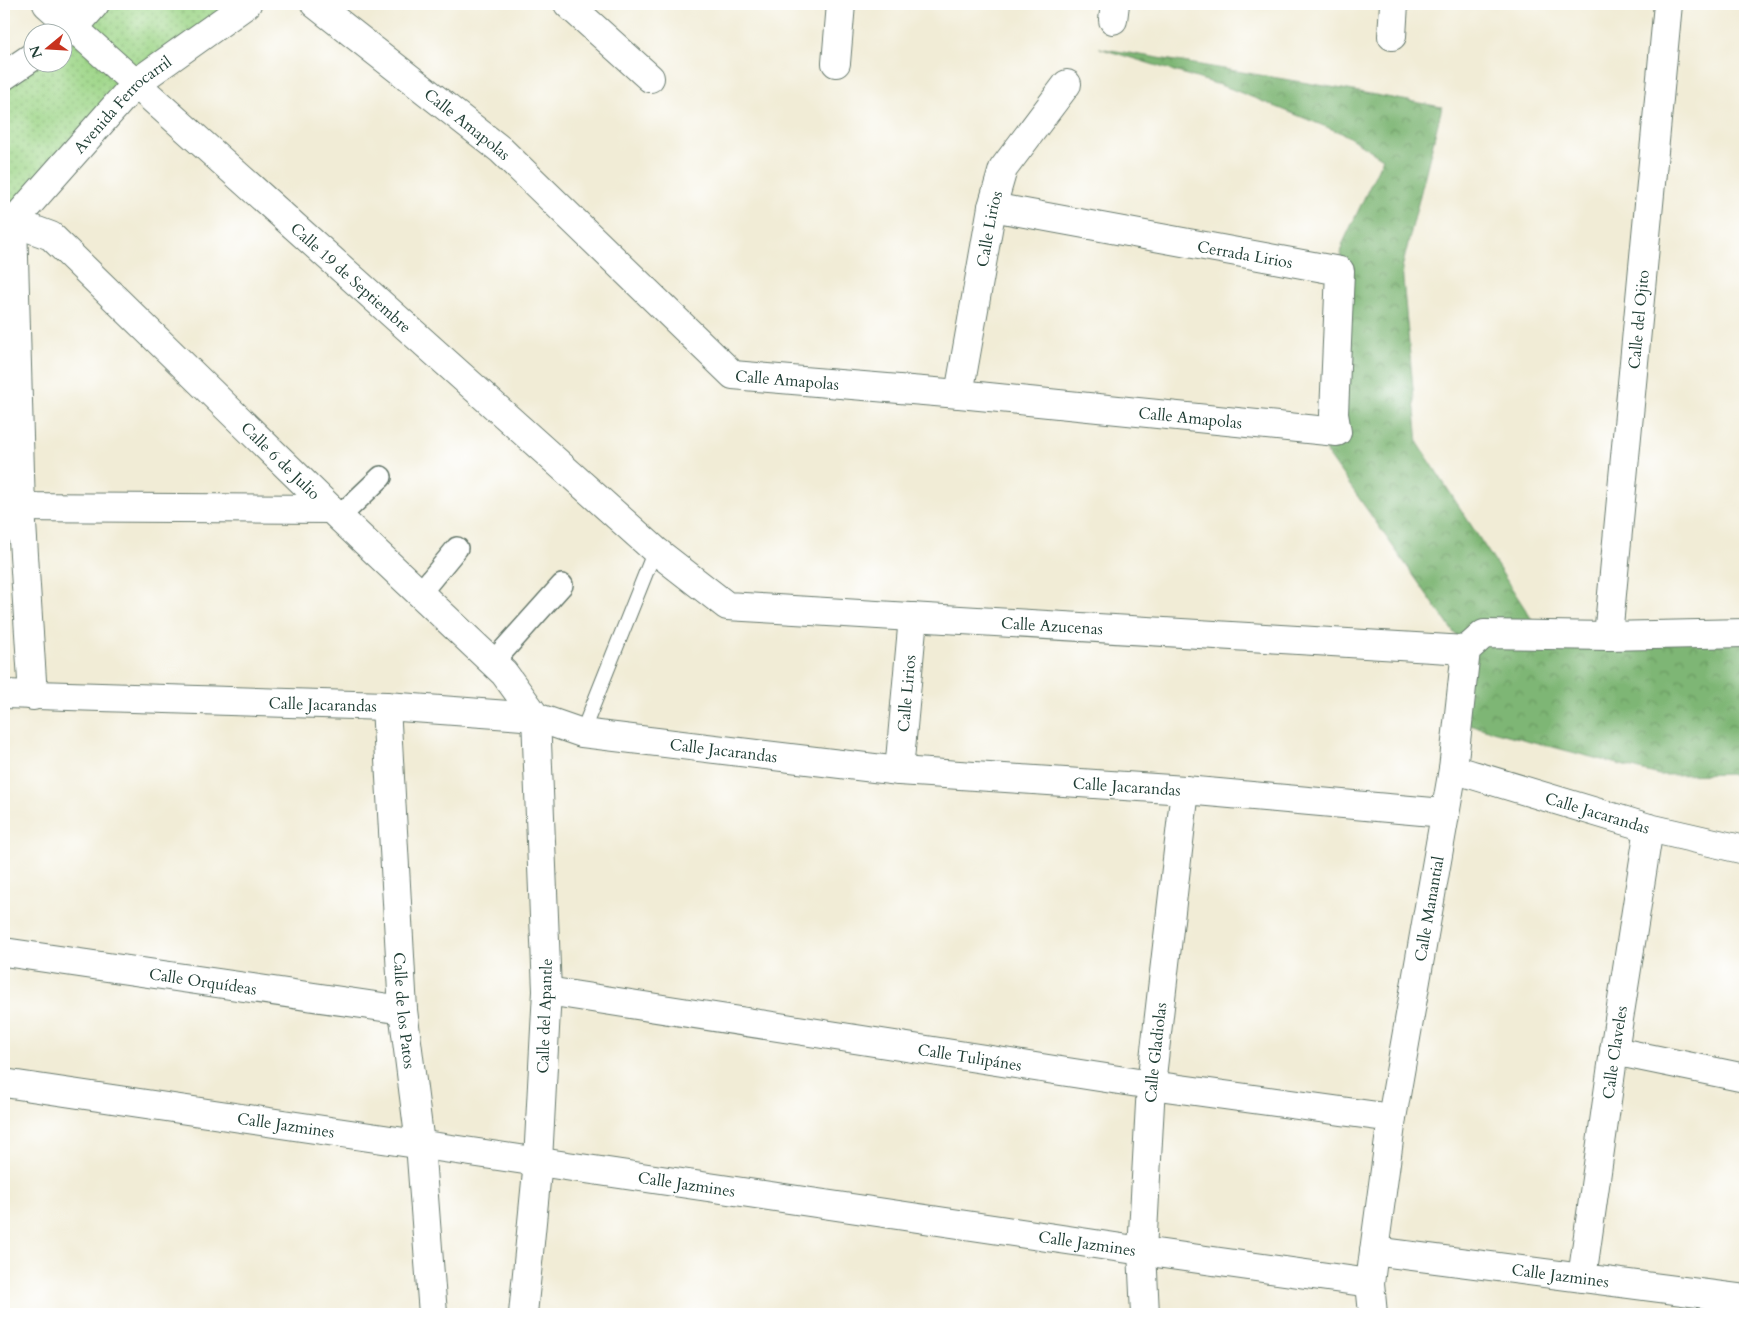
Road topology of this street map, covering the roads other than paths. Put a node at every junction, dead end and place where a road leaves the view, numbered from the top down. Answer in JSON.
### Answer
{"nodes":[{"id":1,"x":47,"y":4,"type":"edge"},
{"id":2,"x":95,"y":4,"type":"edge"},
{"id":3,"x":247,"y":4,"type":"edge"},
{"id":4,"x":315,"y":4,"type":"edge"},
{"id":5,"x":568,"y":4,"type":"edge"},
{"id":6,"x":841,"y":4,"type":"edge"},
{"id":7,"x":1394,"y":4,"type":"edge"},
{"id":8,"x":1668,"y":4,"type":"edge"},
{"id":9,"x":60,"y":22,"type":"edge"},
{"id":10,"x":72,"y":28,"type":"edge"},
{"id":11,"x":72,"y":35,"type":"edge"},
{"id":12,"x":1392,"y":36,"type":"dead end"},
{"id":13,"x":836,"y":63,"type":"dead end"},
{"id":14,"x":22,"y":64,"type":"edge"},
{"id":15,"x":4,"y":76,"type":"edge"},
{"id":16,"x":650,"y":78,"type":"dead end"},
{"id":17,"x":136,"y":83,"type":"junction"},
{"id":18,"x":1067,"y":84,"type":"dead end"},
{"id":19,"x":992,"y":207,"type":"junction"},
{"id":20,"x":8,"y":221,"type":"edge"},
{"id":21,"x":959,"y":394,"type":"junction"},
{"id":22,"x":1338,"y":432,"type":"joint"},
{"id":23,"x":381,"y":477,"type":"dead end"},
{"id":24,"x":13,"y":507,"type":"edge"},
{"id":25,"x":335,"y":513,"type":"junction"},
{"id":26,"x":457,"y":548,"type":"dead end"},
{"id":27,"x":655,"y":550,"type":"junction"},
{"id":28,"x":562,"y":585,"type":"dead end"},
{"id":29,"x":420,"y":593,"type":"junction"},
{"id":30,"x":913,"y":618,"type":"junction"},
{"id":31,"x":1745,"y":633,"type":"edge"},
{"id":32,"x":1608,"y":636,"type":"junction"},
{"id":33,"x":1466,"y":650,"type":"junction"},
{"id":34,"x":493,"y":662,"type":"junction"},
{"id":35,"x":4,"y":694,"type":"edge"},
{"id":36,"x":33,"y":696,"type":"junction"},
{"id":37,"x":386,"y":706,"type":"junction"},
{"id":38,"x":536,"y":717,"type":"junction"},
{"id":39,"x":582,"y":733,"type":"junction"},
{"id":40,"x":1453,"y":769,"type":"junction"},
{"id":41,"x":899,"y":771,"type":"junction"},
{"id":42,"x":1185,"y":790,"type":"junction"},
{"id":43,"x":1444,"y":812,"type":"junction"},
{"id":44,"x":1649,"y":828,"type":"junction"},
{"id":45,"x":1745,"y":850,"type":"edge"},
{"id":46,"x":4,"y":952,"type":"edge"},
{"id":47,"x":548,"y":991,"type":"junction"},
{"id":48,"x":403,"y":1010,"type":"junction"},
{"id":49,"x":1614,"y":1051,"type":"junction"},
{"id":50,"x":1745,"y":1078,"type":"edge"},
{"id":51,"x":4,"y":1083,"type":"edge"},
{"id":52,"x":1152,"y":1086,"type":"junction"},
{"id":53,"x":1392,"y":1118,"type":"junction"},
{"id":54,"x":420,"y":1144,"type":"junction"},
{"id":55,"x":538,"y":1161,"type":"junction"},
{"id":56,"x":1142,"y":1251,"type":"junction"},
{"id":57,"x":1374,"y":1251,"type":"junction"},
{"id":58,"x":1582,"y":1278,"type":"junction"},
{"id":59,"x":1370,"y":1283,"type":"junction"},
{"id":60,"x":1745,"y":1299,"type":"edge"},
{"id":61,"x":433,"y":1314,"type":"edge"},
{"id":62,"x":523,"y":1314,"type":"edge"},
{"id":63,"x":1145,"y":1314,"type":"edge"},
{"id":64,"x":1373,"y":1314,"type":"edge"}],
"edges":[{"from":1,"to":9,"type":"street","name":"Calle 19 de Septiembre"},
{"from":2,"to":10,"type":"street"},
{"from":3,"to":17,"type":"street","name":"Avenida Ferrocarril"},
{"from":4,"to":21,"type":"street","name":"Calle Amapolas"},
{"from":5,"to":16,"type":"street"},
{"from":6,"to":13,"type":"street"},
{"from":7,"to":12,"type":"street"},
{"from":8,"to":32,"type":"street","name":"Calle del Ojito"},
{"from":11,"to":17,"type":"street","name":"Calle 19 de Septiembre"},
{"from":14,"to":15,"type":"street"},
{"from":17,"to":20,"type":"street","name":"Avenida Ferrocarril"},
{"from":17,"to":27,"type":"street","name":"Calle 19 de Septiembre"},
{"from":18,"to":19,"type":"street","name":"Calle Lirios"},
{"from":19,"to":21,"type":"street","name":"Calle Lirios"},
{"from":19,"to":22,"type":"street","name":"Cerrada Lirios"},
{"from":20,"to":24,"type":"street"},
{"from":20,"to":25,"type":"street","name":"Calle 6 de Julio"},
{"from":21,"to":22,"type":"street","name":"Calle Amapolas"},
{"from":23,"to":25,"type":"street"},
{"from":24,"to":25,"type":"street"},
{"from":24,"to":36,"type":"street"},
{"from":25,"to":29,"type":"street","name":"Calle 6 de Julio"},
{"from":26,"to":29,"type":"street"},
{"from":27,"to":30,"type":"street","name":"Calle Azucenas"},
{"from":27,"to":39,"type":"lane"},
{"from":28,"to":34,"type":"street"},
{"from":29,"to":34,"type":"street","name":"Calle 6 de Julio"},
{"from":30,"to":33,"type":"street","name":"Calle Azucenas"},
{"from":30,"to":41,"type":"street","name":"Calle Lirios"},
{"from":31,"to":32,"type":"street"},
{"from":32,"to":33,"type":"street"},
{"from":33,"to":40,"type":"street","name":"Calle Manantial"},
{"from":34,"to":38,"type":"street","name":"Calle 6 de Julio"},
{"from":35,"to":36,"type":"street","name":"Calle Jacarandas"},
{"from":36,"to":37,"type":"street","name":"Calle Jacarandas"},
{"from":37,"to":38,"type":"street","name":"Calle Jacarandas"},
{"from":37,"to":48,"type":"street","name":"Calle de los Patos"},
{"from":38,"to":39,"type":"street","name":"Calle Jacarandas"},
{"from":38,"to":47,"type":"street","name":"Calle del Apantle"},
{"from":39,"to":41,"type":"street","name":"Calle Jacarandas"},
{"from":40,"to":43,"type":"street","name":"Calle Manantial"},
{"from":40,"to":44,"type":"street","name":"Calle Jacarandas"},
{"from":41,"to":42,"type":"street","name":"Calle Jacarandas"},
{"from":42,"to":43,"type":"street","name":"Calle Jacarandas"},
{"from":42,"to":52,"type":"street","name":"Calle Gladiolas"},
{"from":43,"to":53,"type":"street","name":"Calle Manantial"},
{"from":44,"to":45,"type":"street","name":"Calle Jacarandas"},
{"from":44,"to":49,"type":"street","name":"Calle Claveles"},
{"from":46,"to":48,"type":"street","name":"Calle Orquídeas"},
{"from":47,"to":52,"type":"street","name":"Calle Tulipánes"},
{"from":47,"to":55,"type":"street","name":"Calle del Apantle"},
{"from":48,"to":54,"type":"street","name":"Calle de los Patos"},
{"from":49,"to":50,"type":"street"},
{"from":49,"to":58,"type":"street","name":"Calle Claveles"},
{"from":51,"to":54,"type":"street","name":"Calle Jazmines"},
{"from":52,"to":53,"type":"street","name":"Calle Tulipánes"},
{"from":52,"to":56,"type":"street","name":"Calle Gladiolas"},
{"from":53,"to":57,"type":"street","name":"Calle Manantial"},
{"from":54,"to":55,"type":"street","name":"Calle Jazmines"},
{"from":54,"to":61,"type":"street","name":"Calle de los Patos"},
{"from":55,"to":56,"type":"street","name":"Calle Jazmines"},
{"from":55,"to":62,"type":"street","name":"Calle del Apantle"},
{"from":56,"to":59,"type":"street","name":"Calle Jazmines"},
{"from":56,"to":63,"type":"street","name":"Calle Gladiolas"},
{"from":57,"to":58,"type":"street","name":"Calle Jazmines"},
{"from":57,"to":59,"type":"street","name":"Calle Manantial"},
{"from":58,"to":60,"type":"street","name":"Calle Jazmines"},
{"from":59,"to":64,"type":"street","name":"Calle Manantial"}]}
